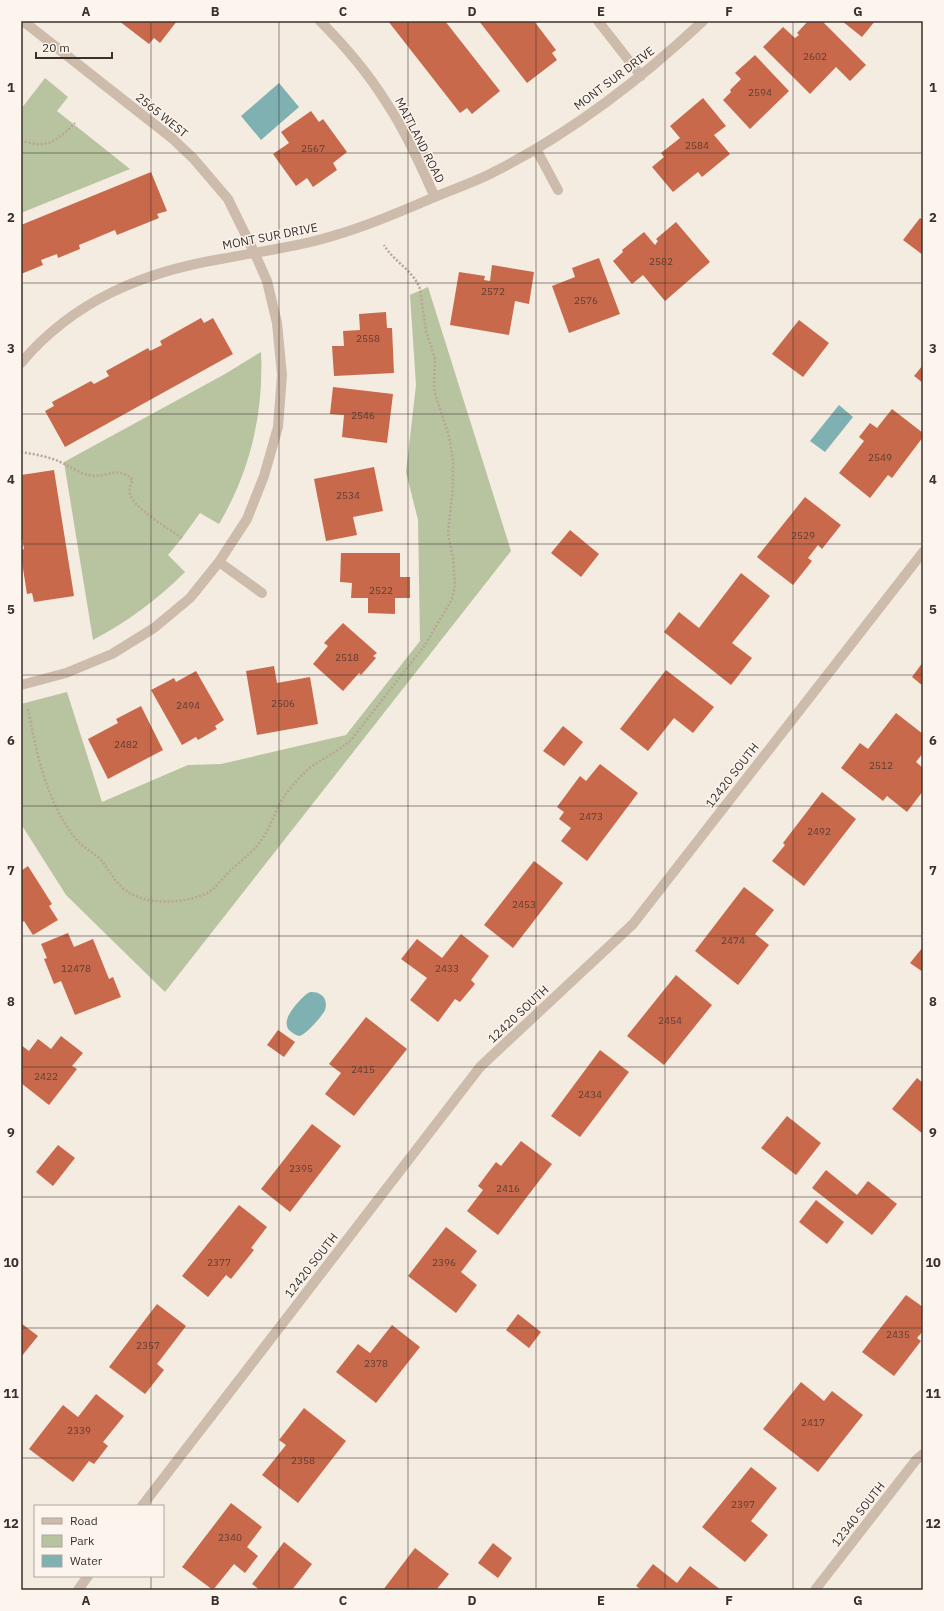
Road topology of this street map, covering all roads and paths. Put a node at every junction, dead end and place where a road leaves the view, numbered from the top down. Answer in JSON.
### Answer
{"nodes":[{"id":1,"x":23,"y":21,"type":"edge"},
{"id":2,"x":320,"y":21,"type":"edge"},
{"id":3,"x":598,"y":21,"type":"edge"},
{"id":4,"x":703,"y":21,"type":"edge"},
{"id":5,"x":641,"y":76,"type":"junction"},
{"id":6,"x":75,"y":123,"type":"dead end"},
{"id":7,"x":21,"y":141,"type":"edge"},
{"id":8,"x":536,"y":149,"type":"junction"},
{"id":9,"x":558,"y":190,"type":"dead end"},
{"id":10,"x":435,"y":197,"type":"junction"},
{"id":11,"x":384,"y":245,"type":"dead end"},
{"id":12,"x":256,"y":254,"type":"junction"},
{"id":13,"x":21,"y":363,"type":"edge"},
{"id":14,"x":21,"y":452,"type":"edge"},
{"id":15,"x":182,"y":538,"type":"dead end"},
{"id":16,"x":923,"y":552,"type":"edge"},
{"id":17,"x":219,"y":562,"type":"junction"},
{"id":18,"x":262,"y":593,"type":"dead end"},
{"id":19,"x":21,"y":685,"type":"edge"},
{"id":20,"x":28,"y":710,"type":"dead end"},
{"id":21,"x":923,"y":1454,"type":"edge"},
{"id":22,"x":143,"y":1505,"type":"edge"},
{"id":23,"x":87,"y":1577,"type":"edge"},
{"id":24,"x":78,"y":1590,"type":"edge"},
{"id":25,"x":815,"y":1590,"type":"edge"}],
"edges":[{"from":1,"to":12,"type":"street","name":"2565 WEST"},
{"from":2,"to":10,"type":"street","name":"MAITLAND ROAD"},
{"from":3,"to":5,"type":"street"},
{"from":4,"to":5,"type":"street","name":"MONT SUR DRIVE"},
{"from":5,"to":8,"type":"street","name":"MONT SUR DRIVE"},
{"from":6,"to":7,"type":"path"},
{"from":8,"to":9,"type":"street"},
{"from":8,"to":10,"type":"street","name":"MONT SUR DRIVE"},
{"from":10,"to":12,"type":"street","name":"MONT SUR DRIVE"},
{"from":11,"to":20,"type":"path"},
{"from":12,"to":13,"type":"street","name":"MONT SUR DRIVE"},
{"from":12,"to":17,"type":"street","name":"2565 WEST"},
{"from":14,"to":15,"type":"path"},
{"from":16,"to":22,"type":"street","name":"12420 SOUTH"},
{"from":17,"to":18,"type":"street"},
{"from":17,"to":19,"type":"street","name":"2565 WEST"},
{"from":21,"to":25,"type":"street","name":"12340 SOUTH"},
{"from":23,"to":24,"type":"street"}]}
